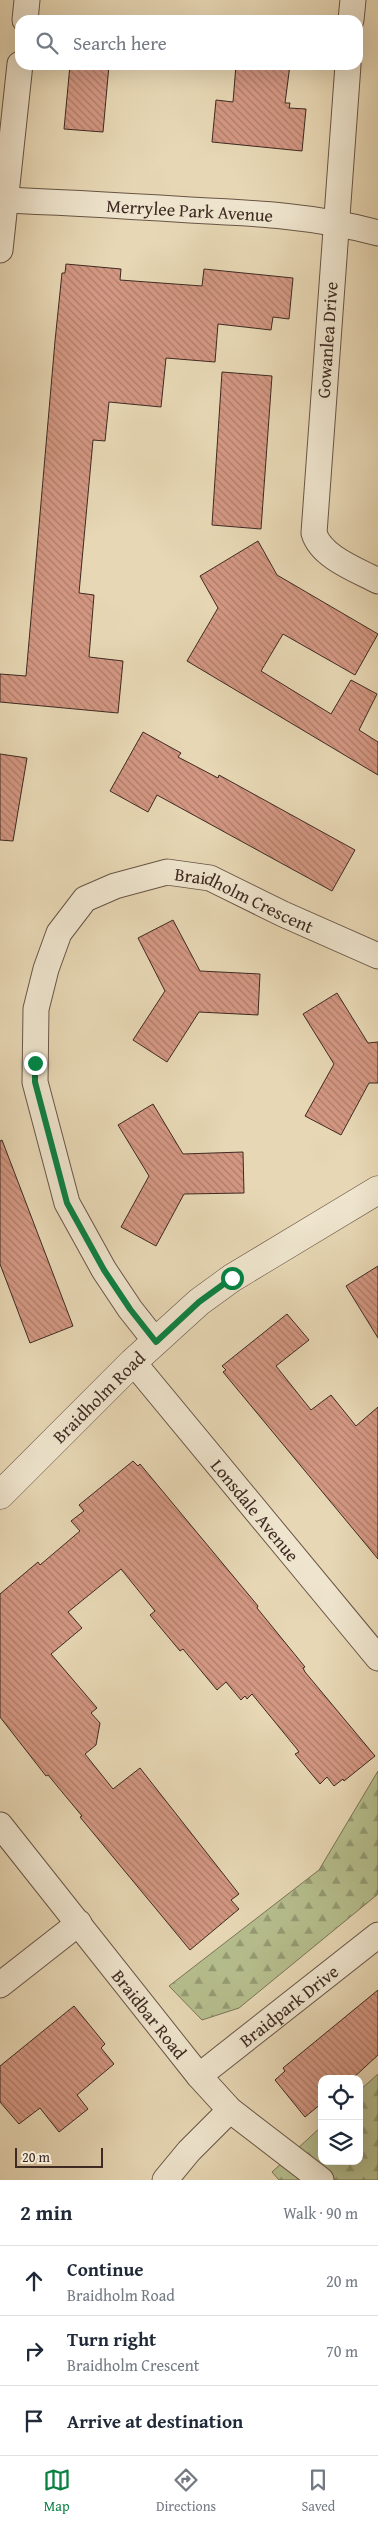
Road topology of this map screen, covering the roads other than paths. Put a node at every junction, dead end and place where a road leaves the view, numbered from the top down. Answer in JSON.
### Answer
{"nodes":[{"id":1,"x":27,"y":0,"type":"edge"},
{"id":2,"x":353,"y":0,"type":"edge"},
{"id":3,"x":26,"y":15,"type":"edge"},
{"id":4,"x":352,"y":15,"type":"edge"},
{"id":5,"x":19,"y":70,"type":"edge"},
{"id":6,"x":348,"y":70,"type":"edge"},
{"id":7,"x":2,"y":200,"type":"edge"},
{"id":8,"x":336,"y":221,"type":"junction"},
{"id":9,"x":378,"y":233,"type":"edge"},
{"id":10,"x":0,"y":250,"type":"edge"},
{"id":11,"x":378,"y":581,"type":"edge"},
{"id":12,"x":378,"y":956,"type":"edge"},
{"id":13,"x":378,"y":1190,"type":"edge"},
{"id":14,"x":156,"y":1342,"type":"junction"},
{"id":15,"x":133,"y":1362,"type":"junction"},
{"id":16,"x":0,"y":1495,"type":"edge"},
{"id":17,"x":378,"y":1658,"type":"edge"},
{"id":18,"x":0,"y":1826,"type":"edge"},
{"id":19,"x":79,"y":1923,"type":"junction"},
{"id":20,"x":378,"y":1935,"type":"edge"},
{"id":21,"x":0,"y":1985,"type":"edge"},
{"id":22,"x":199,"y":2076,"type":"junction"},
{"id":23,"x":230,"y":2110,"type":"junction"},
{"id":24,"x":165,"y":2180,"type":"edge"},
{"id":25,"x":321,"y":2180,"type":"edge"}],
"edges":[{"from":1,"to":3,"type":"street"},
{"from":2,"to":4,"type":"street"},
{"from":5,"to":7,"type":"street"},
{"from":6,"to":8,"type":"street","name":"Gowanlea Drive"},
{"from":7,"to":8,"type":"street","name":"Merrylee Park Avenue"},
{"from":7,"to":10,"type":"street"},
{"from":8,"to":9,"type":"street","name":"Merrylee Park Avenue"},
{"from":8,"to":11,"type":"street","name":"Gowanlea Drive"},
{"from":12,"to":14,"type":"street","name":"Braidholm Crescent"},
{"from":13,"to":14,"type":"street","name":"Braidholm Road"},
{"from":14,"to":15,"type":"street","name":"Braidholm Road"},
{"from":15,"to":16,"type":"street","name":"Braidholm Road"},
{"from":15,"to":17,"type":"street","name":"Lonsdale Avenue"},
{"from":18,"to":19,"type":"street","name":"Braidbar Road"},
{"from":19,"to":21,"type":"street"},
{"from":19,"to":22,"type":"street","name":"Braidbar Road"},
{"from":20,"to":22,"type":"street","name":"Braidpark Drive"},
{"from":22,"to":23,"type":"street","name":"Braidbar Road"},
{"from":23,"to":24,"type":"street"},
{"from":23,"to":25,"type":"street","name":"Braidbar Road"}]}
